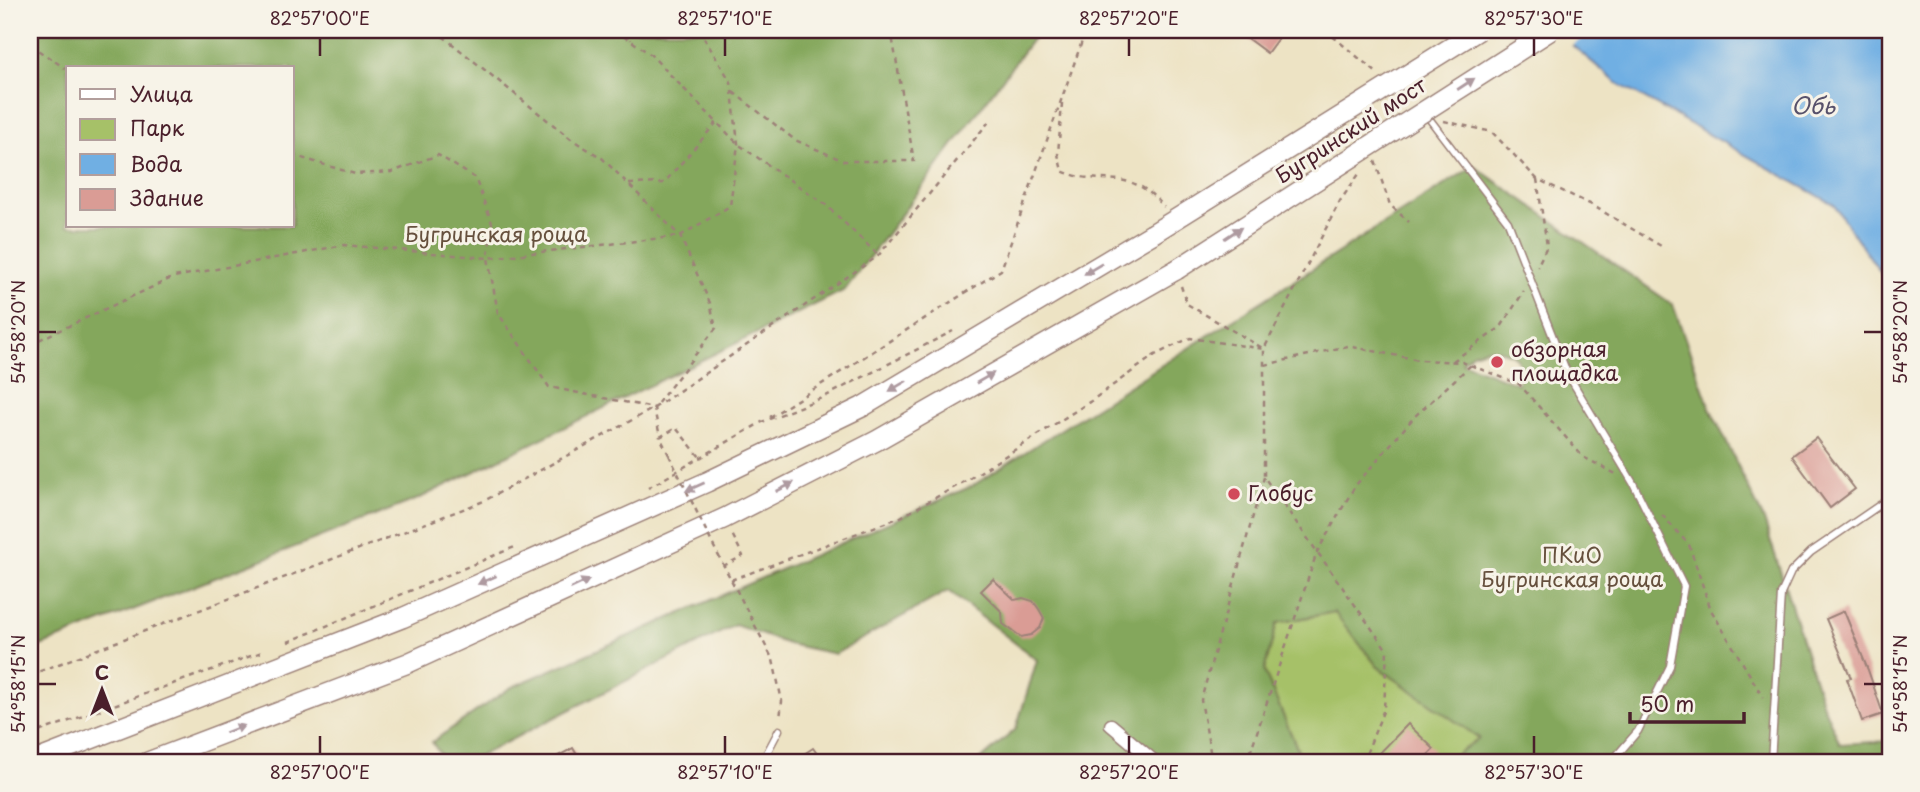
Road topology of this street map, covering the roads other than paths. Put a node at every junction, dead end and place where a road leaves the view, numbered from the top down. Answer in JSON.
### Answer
{"nodes":[{"id":1,"x":1479,"y":30,"type":"edge"},
{"id":2,"x":1551,"y":30,"type":"edge"},
{"id":3,"x":1428,"y":117,"type":"road end"},
{"id":4,"x":1889,"y":498,"type":"edge"},
{"id":5,"x":1111,"y":725,"type":"dead end"},
{"id":6,"x":779,"y":730,"type":"road end"},
{"id":7,"x":32,"y":762,"type":"edge"},
{"id":8,"x":148,"y":762,"type":"edge"},
{"id":9,"x":762,"y":762,"type":"edge"},
{"id":10,"x":1156,"y":762,"type":"edge"},
{"id":11,"x":1611,"y":762,"type":"edge"},
{"id":12,"x":1771,"y":762,"type":"edge"}],
"edges":[{"from":1,"to":7,"type":"main road","one_way":true,"bridge":true},
{"from":8,"to":2,"type":"main road","name":"Бугринский мост","one_way":true,"bridge":true},
{"from":3,"to":11,"type":"lane"},
{"from":4,"to":12,"type":"lane"},
{"from":5,"to":10,"type":"street"},
{"from":6,"to":9,"type":"lane"}]}
